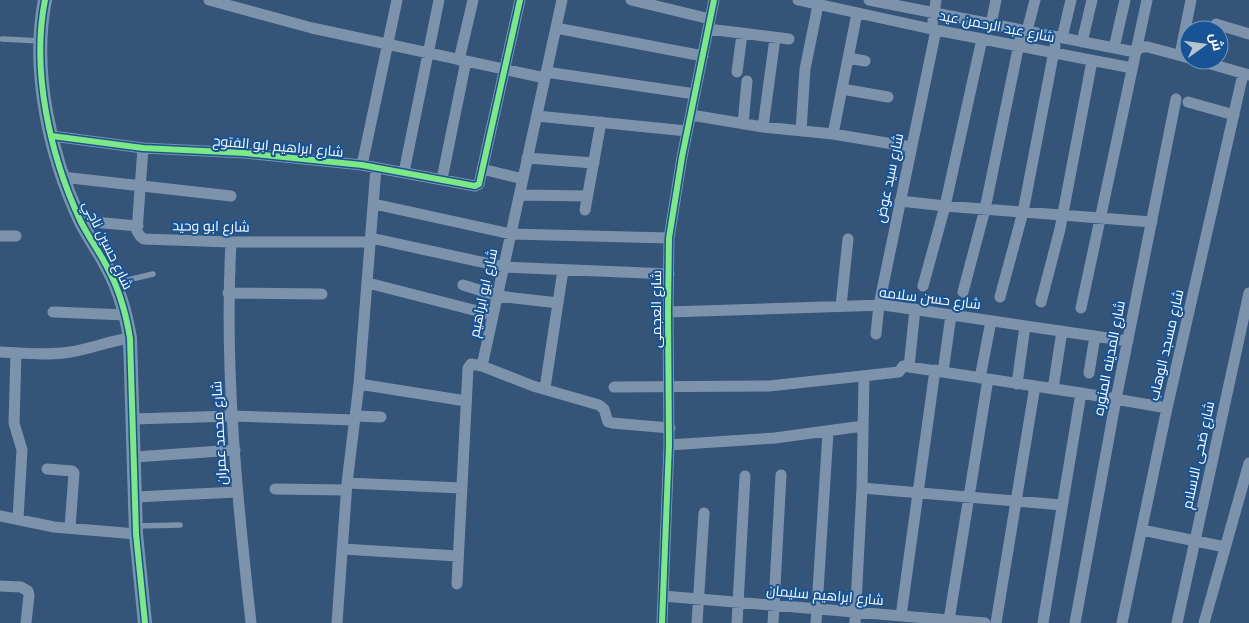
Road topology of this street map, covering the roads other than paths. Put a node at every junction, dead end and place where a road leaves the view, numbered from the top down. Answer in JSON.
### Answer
{"nodes":[{"id":1,"x":45,"y":0,"type":"edge"},
{"id":2,"x":209,"y":0,"type":"edge"},
{"id":3,"x":397,"y":0,"type":"edge"},
{"id":4,"x":440,"y":0,"type":"edge"},
{"id":5,"x":473,"y":0,"type":"edge"},
{"id":6,"x":520,"y":0,"type":"edge"},
{"id":7,"x":562,"y":0,"type":"edge"},
{"id":8,"x":631,"y":0,"type":"edge"},
{"id":9,"x":714,"y":0,"type":"edge"},
{"id":10,"x":798,"y":0,"type":"edge"},
{"id":11,"x":869,"y":0,"type":"edge"},
{"id":12,"x":936,"y":0,"type":"edge"},
{"id":13,"x":996,"y":0,"type":"edge"},
{"id":14,"x":1035,"y":0,"type":"edge"},
{"id":15,"x":1071,"y":0,"type":"edge"},
{"id":16,"x":1092,"y":0,"type":"edge"},
{"id":17,"x":1125,"y":0,"type":"edge"},
{"id":18,"x":1147,"y":0,"type":"edge"},
{"id":19,"x":1191,"y":0,"type":"edge"},
{"id":20,"x":818,"y":5,"type":"junction"},
{"id":21,"x":857,"y":13,"type":"junction"},
{"id":22,"x":934,"y":13,"type":"junction"},
{"id":23,"x":1189,"y":20,"type":"edge"},
{"id":24,"x":709,"y":24,"type":"junction"},
{"id":25,"x":991,"y":24,"type":"junction"},
{"id":26,"x":556,"y":28,"type":"junction"},
{"id":27,"x":1229,"y":28,"type":"edge"},
{"id":28,"x":934,"y":29,"type":"junction"},
{"id":29,"x":1024,"y":31,"type":"junction"},
{"id":30,"x":742,"y":34,"type":"junction"},
{"id":31,"x":1249,"y":34,"type":"edge"},
{"id":32,"x":1059,"y":37,"type":"junction"},
{"id":33,"x":775,"y":38,"type":"junction"},
{"id":34,"x":2,"y":39,"type":"dead end"},
{"id":35,"x":982,"y":39,"type":"junction"},
{"id":36,"x":789,"y":40,"type":"dead end"},
{"id":37,"x":41,"y":41,"type":"junction"},
{"id":38,"x":1082,"y":42,"type":"junction"},
{"id":39,"x":387,"y":44,"type":"junction"},
{"id":40,"x":1018,"y":46,"type":"junction"},
{"id":41,"x":1114,"y":48,"type":"junction"},
{"id":42,"x":1136,"y":51,"type":"junction"},
{"id":43,"x":428,"y":53,"type":"junction"},
{"id":44,"x":1054,"y":53,"type":"junction"},
{"id":45,"x":1179,"y":55,"type":"edge"},
{"id":46,"x":702,"y":56,"type":"junction"},
{"id":47,"x":848,"y":58,"type":"junction"},
{"id":48,"x":462,"y":60,"type":"junction"},
{"id":49,"x":1092,"y":60,"type":"junction"},
{"id":50,"x":865,"y":61,"type":"dead end"},
{"id":51,"x":1132,"y":68,"type":"junction"},
{"id":52,"x":1229,"y":69,"type":"edge"},
{"id":53,"x":505,"y":70,"type":"junction"},
{"id":54,"x":737,"y":72,"type":"dead end"},
{"id":55,"x":1246,"y":74,"type":"edge"},
{"id":56,"x":546,"y":75,"type":"junction"},
{"id":57,"x":747,"y":81,"type":"dead end"},
{"id":58,"x":842,"y":89,"type":"junction"},
{"id":59,"x":695,"y":94,"type":"junction"},
{"id":60,"x":888,"y":97,"type":"dead end"},
{"id":61,"x":1176,"y":100,"type":"dead end"},
{"id":62,"x":1188,"y":102,"type":"dead end"},
{"id":63,"x":691,"y":115,"type":"junction"},
{"id":64,"x":1234,"y":115,"type":"junction"},
{"id":65,"x":537,"y":116,"type":"junction"},
{"id":66,"x":601,"y":122,"type":"junction"},
{"id":67,"x":743,"y":124,"type":"junction"},
{"id":68,"x":763,"y":126,"type":"junction"},
{"id":69,"x":687,"y":131,"type":"junction"},
{"id":70,"x":801,"y":131,"type":"junction"},
{"id":71,"x":833,"y":134,"type":"junction"},
{"id":72,"x":52,"y":136,"type":"junction"},
{"id":73,"x":911,"y":147,"type":"junction"},
{"id":74,"x":144,"y":148,"type":"junction"},
{"id":75,"x":528,"y":158,"type":"junction"},
{"id":76,"x":594,"y":163,"type":"junction"},
{"id":77,"x":362,"y":165,"type":"junction"},
{"id":78,"x":376,"y":168,"type":"junction"},
{"id":79,"x":482,"y":168,"type":"junction"},
{"id":80,"x":404,"y":172,"type":"junction"},
{"id":81,"x":62,"y":177,"type":"junction"},
{"id":82,"x":442,"y":179,"type":"junction"},
{"id":83,"x":523,"y":179,"type":"junction"},
{"id":84,"x":140,"y":186,"type":"junction"},
{"id":85,"x":520,"y":195,"type":"junction"},
{"id":86,"x":231,"y":196,"type":"dead end"},
{"id":87,"x":587,"y":196,"type":"junction"},
{"id":88,"x":900,"y":201,"type":"junction"},
{"id":89,"x":374,"y":204,"type":"junction"},
{"id":90,"x":945,"y":206,"type":"junction"},
{"id":91,"x":985,"y":209,"type":"junction"},
{"id":92,"x":585,"y":210,"type":"dead end"},
{"id":93,"x":1023,"y":212,"type":"junction"},
{"id":94,"x":1062,"y":215,"type":"junction"},
{"id":95,"x":1100,"y":218,"type":"junction"},
{"id":96,"x":81,"y":221,"type":"junction"},
{"id":97,"x":1152,"y":222,"type":"junction"},
{"id":98,"x":138,"y":226,"type":"junction"},
{"id":99,"x":511,"y":234,"type":"junction"},
{"id":100,"x":0,"y":236,"type":"edge"},
{"id":101,"x":16,"y":236,"type":"dead end"},
{"id":102,"x":669,"y":238,"type":"junction"},
{"id":103,"x":848,"y":239,"type":"dead end"},
{"id":104,"x":371,"y":240,"type":"junction"},
{"id":105,"x":231,"y":242,"type":"junction"},
{"id":106,"x":504,"y":267,"type":"junction"},
{"id":107,"x":563,"y":270,"type":"junction"},
{"id":108,"x":153,"y":274,"type":"dead end"},
{"id":109,"x":669,"y":274,"type":"junction"},
{"id":110,"x":368,"y":283,"type":"junction"},
{"id":111,"x":115,"y":284,"type":"junction"},
{"id":112,"x":463,"y":285,"type":"dead end"},
{"id":113,"x":923,"y":286,"type":"dead end"},
{"id":114,"x":963,"y":292,"type":"dead end"},
{"id":115,"x":228,"y":293,"type":"junction"},
{"id":116,"x":1249,"y":293,"type":"edge"},
{"id":117,"x":322,"y":294,"type":"dead end"},
{"id":118,"x":498,"y":296,"type":"junction"},
{"id":119,"x":1000,"y":297,"type":"dead end"},
{"id":120,"x":1041,"y":302,"type":"dead end"},
{"id":121,"x":558,"y":303,"type":"junction"},
{"id":122,"x":879,"y":305,"type":"junction"},
{"id":123,"x":841,"y":306,"type":"junction"},
{"id":124,"x":1081,"y":308,"type":"dead end"},
{"id":125,"x":915,"y":310,"type":"junction"},
{"id":126,"x":53,"y":312,"type":"dead end"},
{"id":127,"x":668,"y":312,"type":"junction"},
{"id":128,"x":126,"y":315,"type":"junction"},
{"id":129,"x":493,"y":315,"type":"junction"},
{"id":130,"x":951,"y":315,"type":"junction"},
{"id":131,"x":991,"y":321,"type":"junction"},
{"id":132,"x":1025,"y":326,"type":"junction"},
{"id":133,"x":1062,"y":331,"type":"junction"},
{"id":134,"x":876,"y":334,"type":"dead end"},
{"id":135,"x":1095,"y":336,"type":"junction"},
{"id":136,"x":130,"y":338,"type":"junction"},
{"id":137,"x":1128,"y":341,"type":"junction"},
{"id":138,"x":0,"y":352,"type":"edge"},
{"id":139,"x":16,"y":353,"type":"junction"},
{"id":140,"x":482,"y":366,"type":"junction"},
{"id":141,"x":904,"y":370,"type":"junction"},
{"id":142,"x":939,"y":371,"type":"junction"},
{"id":143,"x":1089,"y":374,"type":"dead end"},
{"id":144,"x":864,"y":376,"type":"junction"},
{"id":145,"x":984,"y":378,"type":"junction"},
{"id":146,"x":359,"y":384,"type":"junction"},
{"id":147,"x":1017,"y":384,"type":"junction"},
{"id":148,"x":1035,"y":386,"type":"junction"},
{"id":149,"x":614,"y":387,"type":"dead end"},
{"id":150,"x":669,"y":387,"type":"junction"},
{"id":151,"x":545,"y":388,"type":"junction"},
{"id":152,"x":1053,"y":389,"type":"junction"},
{"id":153,"x":1081,"y":393,"type":"junction"},
{"id":154,"x":1116,"y":399,"type":"junction"},
{"id":155,"x":466,"y":401,"type":"junction"},
{"id":156,"x":1167,"y":408,"type":"junction"},
{"id":157,"x":233,"y":416,"type":"junction"},
{"id":158,"x":381,"y":417,"type":"dead end"},
{"id":159,"x":355,"y":418,"type":"junction"},
{"id":160,"x":133,"y":419,"type":"junction"},
{"id":161,"x":863,"y":426,"type":"junction"},
{"id":162,"x":670,"y":428,"type":"junction"},
{"id":163,"x":828,"y":432,"type":"junction"},
{"id":164,"x":669,"y":445,"type":"junction"},
{"id":165,"x":235,"y":450,"type":"junction"},
{"id":166,"x":135,"y":456,"type":"junction"},
{"id":167,"x":1249,"y":463,"type":"edge"},
{"id":168,"x":47,"y":469,"type":"dead end"},
{"id":169,"x":781,"y":475,"type":"dead end"},
{"id":170,"x":745,"y":476,"type":"dead end"},
{"id":171,"x":346,"y":486,"type":"junction"},
{"id":172,"x":462,"y":488,"type":"junction"},
{"id":173,"x":862,"y":488,"type":"junction"},
{"id":174,"x":275,"y":489,"type":"dead end"},
{"id":175,"x":236,"y":492,"type":"junction"},
{"id":176,"x":918,"y":492,"type":"junction"},
{"id":177,"x":136,"y":497,"type":"junction"},
{"id":178,"x":969,"y":497,"type":"junction"},
{"id":179,"x":1016,"y":501,"type":"junction"},
{"id":180,"x":1062,"y":505,"type":"junction"},
{"id":181,"x":704,"y":513,"type":"dead end"},
{"id":182,"x":0,"y":516,"type":"edge"},
{"id":183,"x":18,"y":519,"type":"junction"},
{"id":184,"x":180,"y":525,"type":"dead end"},
{"id":185,"x":70,"y":528,"type":"junction"},
{"id":186,"x":136,"y":530,"type":"junction"},
{"id":187,"x":1142,"y":530,"type":"junction"},
{"id":188,"x":1195,"y":541,"type":"junction"},
{"id":189,"x":1225,"y":547,"type":"junction"},
{"id":190,"x":342,"y":548,"type":"junction"},
{"id":191,"x":458,"y":556,"type":"junction"},
{"id":192,"x":457,"y":584,"type":"dead end"},
{"id":193,"x":0,"y":586,"type":"edge"},
{"id":194,"x":664,"y":596,"type":"junction"},
{"id":195,"x":699,"y":599,"type":"junction"},
{"id":196,"x":738,"y":602,"type":"junction"},
{"id":197,"x":774,"y":605,"type":"junction"},
{"id":198,"x":817,"y":609,"type":"junction"},
{"id":199,"x":901,"y":616,"type":"junction"},
{"id":200,"x":856,"y":618,"type":"edge"},
{"id":201,"x":949,"y":620,"type":"junction"},
{"id":202,"x":26,"y":623,"type":"edge"},
{"id":203,"x":145,"y":623,"type":"edge"},
{"id":204,"x":251,"y":623,"type":"edge"},
{"id":205,"x":337,"y":623,"type":"edge"},
{"id":206,"x":662,"y":623,"type":"edge"},
{"id":207,"x":697,"y":623,"type":"edge"},
{"id":208,"x":737,"y":623,"type":"edge"},
{"id":209,"x":773,"y":623,"type":"edge"},
{"id":210,"x":816,"y":623,"type":"edge"},
{"id":211,"x":985,"y":623,"type":"edge"},
{"id":212,"x":996,"y":623,"type":"edge"},
{"id":213,"x":1043,"y":623,"type":"edge"},
{"id":214,"x":1075,"y":623,"type":"edge"},
{"id":215,"x":1122,"y":623,"type":"edge"},
{"id":216,"x":1177,"y":623,"type":"edge"},
{"id":217,"x":1204,"y":623,"type":"edge"}],
"edges":[{"from":1,"to":37,"type":"street","name":"شارع حسين ناجي"},
{"from":2,"to":39,"type":"street"},
{"from":3,"to":39,"type":"street"},
{"from":4,"to":43,"type":"street"},
{"from":5,"to":48,"type":"street"},
{"from":6,"to":53,"type":"street"},
{"from":7,"to":26,"type":"street","name":"شارع ابو ابراهيم"},
{"from":8,"to":24,"type":"street"},
{"from":9,"to":24,"type":"street","name":"شارع العجمى"},
{"from":10,"to":20,"type":"street","name":"شارع عبد الرحمن عيد"},
{"from":11,"to":22,"type":"street","name":"شارع عبد الرحمن عيد"},
{"from":12,"to":22,"type":"street"},
{"from":13,"to":25,"type":"street"},
{"from":14,"to":29,"type":"street"},
{"from":15,"to":32,"type":"street"},
{"from":16,"to":38,"type":"street"},
{"from":17,"to":41,"type":"street"},
{"from":18,"to":42,"type":"street"},
{"from":19,"to":23,"type":"street"},
{"from":20,"to":21,"type":"street","name":"شارع عبد الرحمن عيد"},
{"from":20,"to":70,"type":"street"},
{"from":21,"to":28,"type":"street","name":"شارع عبد الرحمن عيد"},
{"from":21,"to":47,"type":"street"},
{"from":22,"to":25,"type":"street","name":"شارع عبد الرحمن عيد"},
{"from":22,"to":28,"type":"street"},
{"from":24,"to":30,"type":"street"},
{"from":24,"to":46,"type":"street","name":"شارع العجمى"},
{"from":25,"to":29,"type":"street","name":"شارع عبد الرحمن عيد"},
{"from":26,"to":46,"type":"street"},
{"from":26,"to":56,"type":"street","name":"شارع ابو ابراهيم"},
{"from":27,"to":31,"type":"street"},
{"from":28,"to":35,"type":"street","name":"شارع عبد الرحمن عيد"},
{"from":28,"to":73,"type":"street","name":"شارع سيد عوض"},
{"from":29,"to":32,"type":"street","name":"شارع عبد الرحمن عيد"},
{"from":29,"to":40,"type":"street"},
{"from":30,"to":33,"type":"street"},
{"from":30,"to":54,"type":"street"},
{"from":32,"to":38,"type":"street","name":"شارع عبد الرحمن عيد"},
{"from":32,"to":44,"type":"street"},
{"from":33,"to":36,"type":"street"},
{"from":33,"to":68,"type":"street"},
{"from":34,"to":37,"type":"lane"},
{"from":35,"to":40,"type":"street","name":"شارع عبد الرحمن عيد"},
{"from":35,"to":90,"type":"street"},
{"from":37,"to":72,"type":"street","name":"شارع حسين ناجي"},
{"from":38,"to":41,"type":"street","name":"شارع عبد الرحمن عيد"},
{"from":39,"to":43,"type":"street"},
{"from":39,"to":77,"type":"street"},
{"from":40,"to":44,"type":"street","name":"شارع عبد الرحمن عيد"},
{"from":40,"to":91,"type":"street"},
{"from":41,"to":42,"type":"street","name":"شارع عبد الرحمن عيد"},
{"from":42,"to":45,"type":"street","name":"شارع عبد الرحمن عيد"},
{"from":42,"to":51,"type":"street"},
{"from":43,"to":48,"type":"street"},
{"from":43,"to":80,"type":"street"},
{"from":44,"to":49,"type":"street","name":"شارع عبد الرحمن عيد"},
{"from":44,"to":93,"type":"street"},
{"from":46,"to":59,"type":"street","name":"شارع العجمى"},
{"from":47,"to":50,"type":"street"},
{"from":47,"to":58,"type":"street"},
{"from":48,"to":53,"type":"street"},
{"from":48,"to":82,"type":"street"},
{"from":49,"to":51,"type":"street","name":"شارع عبد الرحمن عيد"},
{"from":49,"to":94,"type":"street"},
{"from":51,"to":95,"type":"street"},
{"from":52,"to":55,"type":"street"},
{"from":53,"to":56,"type":"street"},
{"from":53,"to":79,"type":"street"},
{"from":55,"to":64,"type":"street","name":"شارع مسجد الوهاب"},
{"from":56,"to":59,"type":"street"},
{"from":56,"to":65,"type":"street","name":"شارع ابو ابراهيم"},
{"from":57,"to":67,"type":"street"},
{"from":58,"to":60,"type":"street"},
{"from":58,"to":71,"type":"street"},
{"from":59,"to":63,"type":"street","name":"شارع العجمى"},
{"from":61,"to":97,"type":"street","name":"شارع المدينه المنوره"},
{"from":62,"to":64,"type":"street"},
{"from":63,"to":67,"type":"street"},
{"from":63,"to":69,"type":"street","name":"شارع العجمى"},
{"from":64,"to":156,"type":"street","name":"شارع مسجد الوهاب"},
{"from":65,"to":66,"type":"street"},
{"from":65,"to":75,"type":"street","name":"شارع ابو ابراهيم"},
{"from":66,"to":69,"type":"street"},
{"from":66,"to":76,"type":"street"},
{"from":67,"to":68,"type":"street"},
{"from":68,"to":70,"type":"street"},
{"from":69,"to":102,"type":"street","name":"شارع العجمى"},
{"from":70,"to":71,"type":"street"},
{"from":71,"to":73,"type":"street"},
{"from":72,"to":74,"type":"street","name":"شارع ابراهيم ابو الفتوح"},
{"from":72,"to":81,"type":"street","name":"شارع حسين ناجي"},
{"from":73,"to":88,"type":"street","name":"شارع سيد عوض"},
{"from":74,"to":77,"type":"street","name":"شارع ابراهيم ابو الفتوح"},
{"from":74,"to":84,"type":"street"},
{"from":75,"to":76,"type":"street"},
{"from":75,"to":83,"type":"street","name":"شارع ابو ابراهيم"},
{"from":76,"to":87,"type":"street"},
{"from":77,"to":78,"type":"street","name":"شارع ابراهيم ابو الفتوح"},
{"from":78,"to":80,"type":"street","name":"شارع ابراهيم ابو الفتوح"},
{"from":78,"to":89,"type":"street"},
{"from":79,"to":82,"type":"street","name":"شارع ابراهيم ابو الفتوح"},
{"from":79,"to":83,"type":"street"},
{"from":80,"to":82,"type":"street","name":"شارع ابراهيم ابو الفتوح"},
{"from":81,"to":84,"type":"street"},
{"from":81,"to":96,"type":"street","name":"شارع حسين ناجي"},
{"from":83,"to":85,"type":"street","name":"شارع ابو ابراهيم"},
{"from":84,"to":86,"type":"street"},
{"from":84,"to":98,"type":"street"},
{"from":85,"to":87,"type":"street"},
{"from":85,"to":99,"type":"street","name":"شارع ابو ابراهيم"},
{"from":87,"to":92,"type":"street"},
{"from":88,"to":90,"type":"street"},
{"from":88,"to":122,"type":"street","name":"شارع سيد عوض"},
{"from":89,"to":99,"type":"street"},
{"from":89,"to":104,"type":"street"},
{"from":90,"to":91,"type":"street"},
{"from":90,"to":113,"type":"street"},
{"from":91,"to":93,"type":"street"},
{"from":91,"to":114,"type":"street"},
{"from":93,"to":94,"type":"street"},
{"from":93,"to":119,"type":"street"},
{"from":94,"to":95,"type":"street"},
{"from":94,"to":120,"type":"street"},
{"from":95,"to":97,"type":"street"},
{"from":95,"to":124,"type":"street"},
{"from":96,"to":98,"type":"street"},
{"from":96,"to":111,"type":"street","name":"شارع حسين ناجي"},
{"from":97,"to":137,"type":"street","name":"شارع المدينه المنوره"},
{"from":98,"to":105,"type":"street","name":"شارع ابو وحيد"},
{"from":99,"to":102,"type":"street"},
{"from":99,"to":106,"type":"street","name":"شارع ابو ابراهيم"},
{"from":100,"to":101,"type":"street"},
{"from":102,"to":109,"type":"street","name":"شارع العجمى"},
{"from":103,"to":123,"type":"street"},
{"from":104,"to":105,"type":"street","name":"شارع ابو وحيد"},
{"from":104,"to":106,"type":"street","name":"شارع ابو وحيد"},
{"from":104,"to":110,"type":"street"},
{"from":105,"to":115,"type":"street","name":"شارع محمد عمران"},
{"from":106,"to":107,"type":"street","name":"شارع ابو وحيد"},
{"from":106,"to":118,"type":"street","name":"شارع ابو ابراهيم"},
{"from":107,"to":109,"type":"street","name":"شارع ابو وحيد"},
{"from":107,"to":121,"type":"street"},
{"from":108,"to":111,"type":"lane"},
{"from":109,"to":127,"type":"street","name":"شارع العجمى"},
{"from":110,"to":129,"type":"street"},
{"from":110,"to":146,"type":"street"},
{"from":111,"to":128,"type":"street","name":"شارع حسين ناجي"},
{"from":112,"to":118,"type":"street"},
{"from":115,"to":117,"type":"street"},
{"from":115,"to":157,"type":"street","name":"شارع محمد عمران"},
{"from":116,"to":188,"type":"street","name":"شارع ضحى الاسلام"},
{"from":118,"to":121,"type":"street"},
{"from":118,"to":129,"type":"street","name":"شارع ابو ابراهيم"},
{"from":121,"to":151,"type":"street"},
{"from":122,"to":123,"type":"street","name":"شارع حسن سلامه"},
{"from":122,"to":125,"type":"street","name":"شارع حسن سلامه"},
{"from":122,"to":134,"type":"street","name":"شارع سيد عوض"},
{"from":123,"to":127,"type":"street","name":"شارع حسن سلامه"},
{"from":125,"to":130,"type":"street","name":"شارع حسن سلامه"},
{"from":125,"to":141,"type":"street"},
{"from":126,"to":128,"type":"street"},
{"from":127,"to":150,"type":"street","name":"شارع العجمى"},
{"from":128,"to":136,"type":"street","name":"شارع حسين ناجي"},
{"from":129,"to":140,"type":"street","name":"شارع ابو ابراهيم"},
{"from":130,"to":131,"type":"street","name":"شارع حسن سلامه"},
{"from":130,"to":142,"type":"street"},
{"from":131,"to":132,"type":"street","name":"شارع حسن سلامه"},
{"from":131,"to":145,"type":"street"},
{"from":132,"to":133,"type":"street","name":"شارع حسن سلامه"},
{"from":132,"to":147,"type":"street"},
{"from":133,"to":135,"type":"street","name":"شارع حسن سلامه"},
{"from":133,"to":152,"type":"street"},
{"from":135,"to":137,"type":"street","name":"شارع حسن سلامه"},
{"from":135,"to":143,"type":"street"},
{"from":136,"to":139,"type":"street"},
{"from":136,"to":160,"type":"street","name":"شارع حسين ناجي"},
{"from":137,"to":154,"type":"street","name":"شارع المدينه المنوره"},
{"from":138,"to":139,"type":"street"},
{"from":139,"to":183,"type":"street"},
{"from":140,"to":151,"type":"street"},
{"from":140,"to":155,"type":"street"},
{"from":141,"to":142,"type":"street"},
{"from":141,"to":144,"type":"street"},
{"from":142,"to":145,"type":"street"},
{"from":142,"to":176,"type":"street"},
{"from":144,"to":150,"type":"street"},
{"from":144,"to":161,"type":"street"},
{"from":145,"to":147,"type":"street"},
{"from":145,"to":178,"type":"street"},
{"from":146,"to":155,"type":"street"},
{"from":146,"to":159,"type":"street"},
{"from":147,"to":148,"type":"street"},
{"from":148,"to":152,"type":"street"},
{"from":148,"to":179,"type":"street"},
{"from":149,"to":150,"type":"street"},
{"from":150,"to":162,"type":"street","name":"شارع العجمى"},
{"from":151,"to":162,"type":"street"},
{"from":152,"to":153,"type":"street"},
{"from":153,"to":154,"type":"street"},
{"from":153,"to":180,"type":"street"},
{"from":154,"to":156,"type":"street"},
{"from":154,"to":214,"type":"street","name":"شارع المدينه المنوره"},
{"from":155,"to":172,"type":"street"},
{"from":156,"to":187,"type":"street","name":"شارع مسجد الوهاب"},
{"from":157,"to":159,"type":"street"},
{"from":157,"to":160,"type":"street"},
{"from":157,"to":165,"type":"street","name":"شارع محمد عمران"},
{"from":158,"to":159,"type":"street"},
{"from":159,"to":171,"type":"street"},
{"from":160,"to":166,"type":"street","name":"شارع حسين ناجي"},
{"from":161,"to":163,"type":"street"},
{"from":161,"to":173,"type":"street"},
{"from":162,"to":164,"type":"street","name":"شارع العجمى"},
{"from":163,"to":164,"type":"street"},
{"from":163,"to":198,"type":"street"},
{"from":164,"to":194,"type":"street","name":"شارع العجمى"},
{"from":165,"to":166,"type":"street"},
{"from":165,"to":175,"type":"street","name":"شارع محمد عمران"},
{"from":166,"to":177,"type":"street","name":"شارع حسين ناجي"},
{"from":167,"to":189,"type":"street"},
{"from":168,"to":185,"type":"street"},
{"from":169,"to":197,"type":"street"},
{"from":170,"to":196,"type":"street"},
{"from":171,"to":172,"type":"street"},
{"from":171,"to":174,"type":"street"},
{"from":171,"to":190,"type":"street"},
{"from":172,"to":191,"type":"street"},
{"from":173,"to":176,"type":"street"},
{"from":173,"to":200,"type":"street"},
{"from":175,"to":177,"type":"street"},
{"from":175,"to":204,"type":"street","name":"شارع محمد عمران"},
{"from":176,"to":178,"type":"street"},
{"from":176,"to":199,"type":"street"},
{"from":177,"to":186,"type":"street","name":"شارع حسين ناجي"},
{"from":178,"to":179,"type":"street"},
{"from":178,"to":201,"type":"street"},
{"from":179,"to":180,"type":"street"},
{"from":179,"to":212,"type":"street"},
{"from":180,"to":213,"type":"street"},
{"from":181,"to":195,"type":"street"},
{"from":182,"to":183,"type":"street"},
{"from":183,"to":185,"type":"street"},
{"from":184,"to":186,"type":"lane"},
{"from":185,"to":186,"type":"street"},
{"from":186,"to":203,"type":"street","name":"شارع حسين ناجي"},
{"from":187,"to":188,"type":"street"},
{"from":187,"to":215,"type":"street","name":"شارع مسجد الوهاب"},
{"from":188,"to":189,"type":"street"},
{"from":188,"to":216,"type":"street","name":"شارع ضحى الاسلام"},
{"from":189,"to":217,"type":"street"},
{"from":190,"to":191,"type":"street"},
{"from":190,"to":205,"type":"street"},
{"from":191,"to":192,"type":"street"},
{"from":193,"to":202,"type":"street"},
{"from":194,"to":195,"type":"street","name":"شارع ابراهيم سليمان"},
{"from":194,"to":206,"type":"street","name":"شارع العجمى"},
{"from":195,"to":196,"type":"street","name":"شارع ابراهيم سليمان"},
{"from":195,"to":207,"type":"street"},
{"from":196,"to":197,"type":"street","name":"شارع ابراهيم سليمان"},
{"from":196,"to":208,"type":"street"},
{"from":197,"to":198,"type":"street","name":"شارع ابراهيم سليمان"},
{"from":197,"to":209,"type":"street"},
{"from":198,"to":200,"type":"street","name":"شارع ابراهيم سليمان"},
{"from":198,"to":210,"type":"street"},
{"from":199,"to":200,"type":"street","name":"شارع ابراهيم سليمان"},
{"from":199,"to":201,"type":"street","name":"شارع ابراهيم سليمان"},
{"from":201,"to":211,"type":"street","name":"شارع ابراهيم سليمان"}]}
